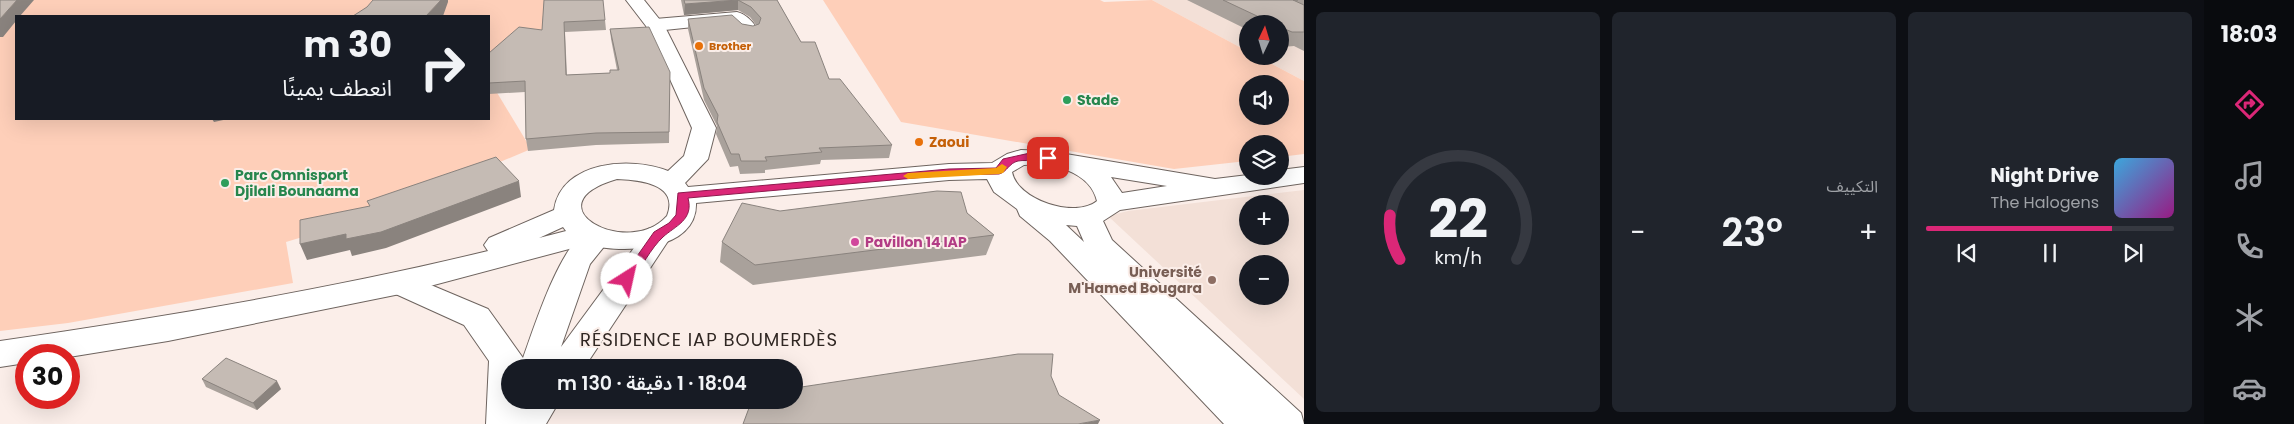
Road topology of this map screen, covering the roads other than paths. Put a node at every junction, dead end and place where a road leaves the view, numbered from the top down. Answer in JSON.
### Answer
{"nodes":[{"id":1,"x":635,"y":0,"type":"edge"},
{"id":2,"x":656,"y":25,"type":"junction"},
{"id":3,"x":749,"y":30,"type":"edge"},
{"id":4,"x":1067,"y":162,"type":"junction"},
{"id":5,"x":999,"y":171,"type":"junction"},
{"id":6,"x":1304,"y":175,"type":"edge"},
{"id":7,"x":1215,"y":187,"type":"junction"},
{"id":8,"x":676,"y":189,"type":"junction"},
{"id":9,"x":1017,"y":200,"type":"junction"},
{"id":10,"x":1099,"y":210,"type":"junction"},
{"id":11,"x":568,"y":214,"type":"junction"},
{"id":12,"x":658,"y":235,"type":"junction"},
{"id":13,"x":594,"y":236,"type":"junction"},
{"id":14,"x":414,"y":279,"type":"junction"},
{"id":15,"x":0,"y":354,"type":"edge"},
{"id":16,"x":539,"y":359,"type":"edge"},
{"id":17,"x":570,"y":359,"type":"edge"},
{"id":18,"x":521,"y":409,"type":"edge"},
{"id":19,"x":536,"y":409,"type":"edge"},
{"id":20,"x":505,"y":424,"type":"edge"},
{"id":21,"x":515,"y":424,"type":"edge"},
{"id":22,"x":525,"y":424,"type":"edge"},
{"id":23,"x":1248,"y":424,"type":"edge"},
{"id":24,"x":1288,"y":424,"type":"edge"}],
"edges":[{"from":1,"to":2,"type":"street"},
{"from":2,"to":3,"type":"street"},
{"from":2,"to":8,"type":"street"},
{"from":4,"to":5,"type":"street"},
{"from":4,"to":7,"type":"street"},
{"from":4,"to":10,"type":"street"},
{"from":5,"to":8,"type":"street"},
{"from":5,"to":9,"type":"street"},
{"from":6,"to":7,"type":"street"},
{"from":7,"to":10,"type":"street"},
{"from":8,"to":11,"type":"street"},
{"from":8,"to":12,"type":"street"},
{"from":9,"to":10,"type":"street"},
{"from":9,"to":23,"type":"street"},
{"from":10,"to":24,"type":"street"},
{"from":11,"to":13,"type":"street"},
{"from":11,"to":14,"type":"street"},
{"from":12,"to":13,"type":"street"},
{"from":12,"to":17,"type":"street"},
{"from":13,"to":14,"type":"street"},
{"from":13,"to":16,"type":"street"},
{"from":14,"to":15,"type":"street"},
{"from":14,"to":20,"type":"street"},
{"from":18,"to":21,"type":"street"},
{"from":19,"to":22,"type":"street"}]}
